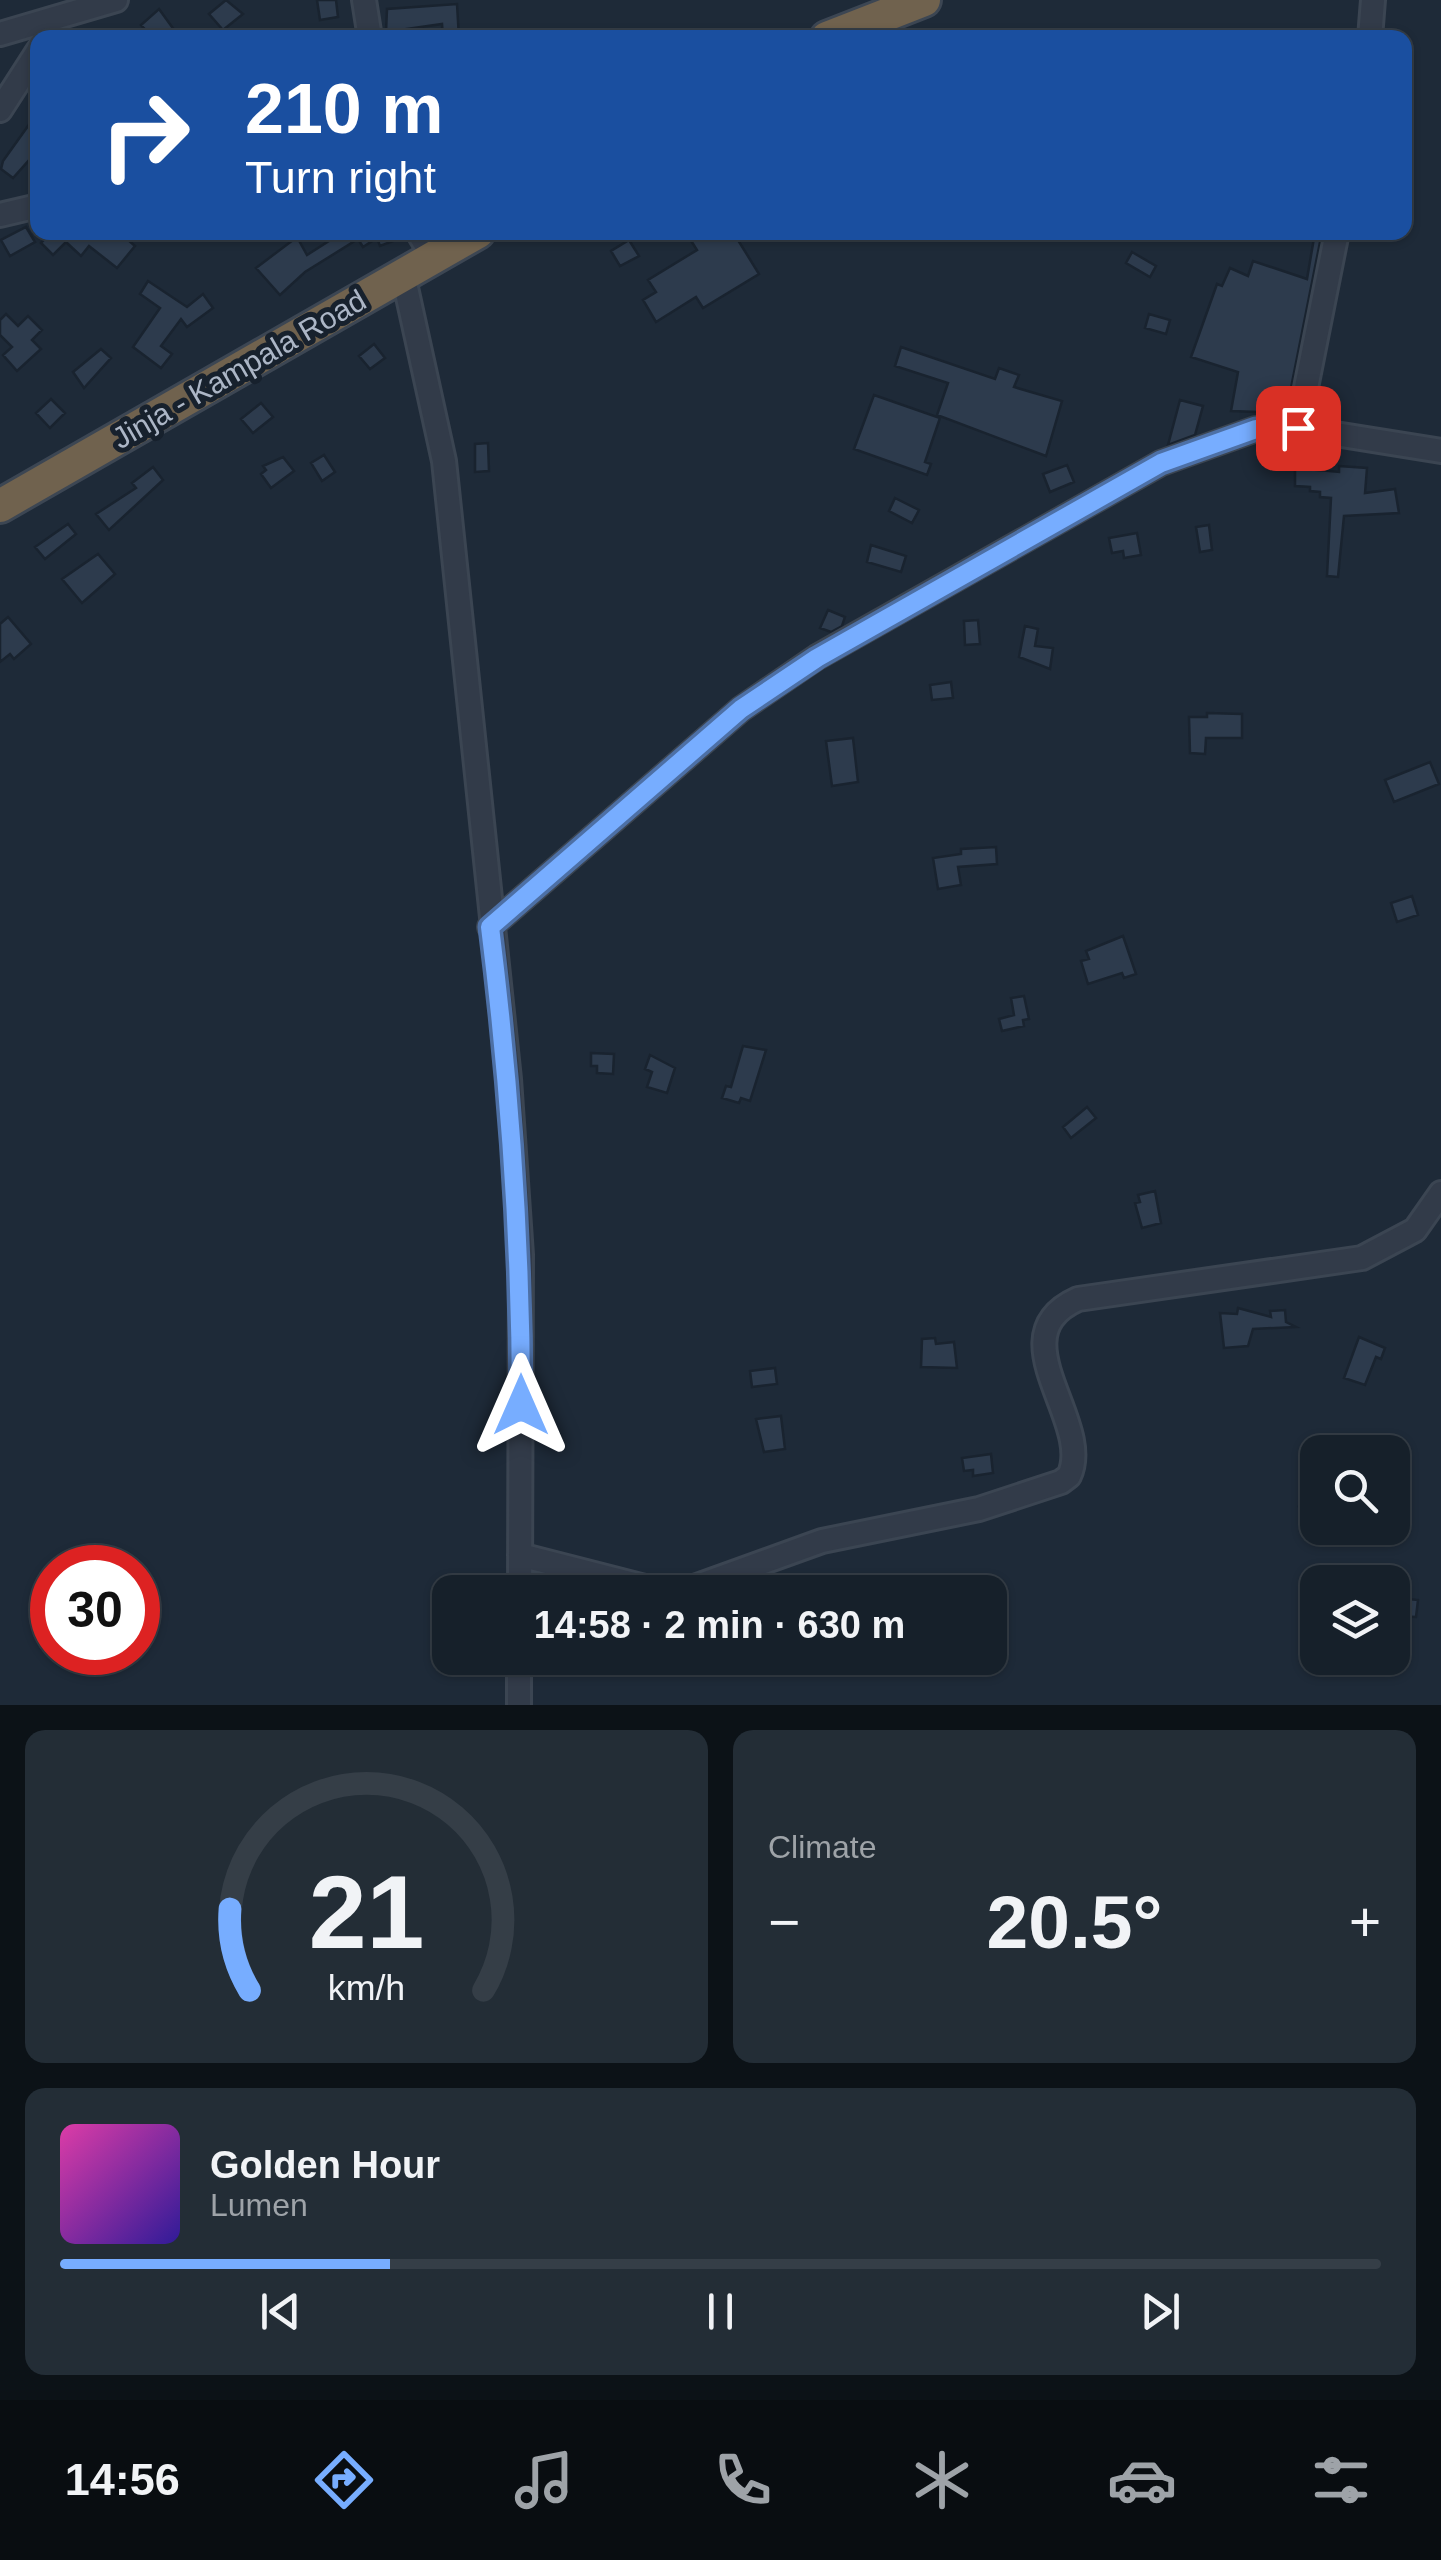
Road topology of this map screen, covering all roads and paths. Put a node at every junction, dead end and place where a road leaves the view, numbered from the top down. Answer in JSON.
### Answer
{"nodes":[{"id":1,"x":116,"y":0,"type":"edge"},
{"id":2,"x":364,"y":0,"type":"edge"},
{"id":3,"x":924,"y":0,"type":"edge"},
{"id":4,"x":1373,"y":0,"type":"edge"},
{"id":5,"x":66,"y":8,"type":"edge"},
{"id":6,"x":51,"y":30,"type":"edge"},
{"id":7,"x":369,"y":30,"type":"edge"},
{"id":8,"x":847,"y":30,"type":"edge"},
{"id":9,"x":1371,"y":30,"type":"edge"},
{"id":10,"x":0,"y":34,"type":"edge"},
{"id":11,"x":30,"y":63,"type":"edge"},
{"id":12,"x":0,"y":110,"type":"edge"},
{"id":13,"x":30,"y":208,"type":"edge"},
{"id":14,"x":0,"y":215,"type":"edge"},
{"id":15,"x":1335,"y":240,"type":"edge"},
{"id":16,"x":426,"y":245,"type":"edge"},
{"id":17,"x":403,"y":274,"type":"junction"},
{"id":18,"x":1298,"y":428,"type":"junction"},
{"id":19,"x":1441,"y":452,"type":"edge"},
{"id":20,"x":0,"y":506,"type":"edge"},
{"id":21,"x":490,"y":927,"type":"junction"},
{"id":22,"x":1441,"y":1193,"type":"edge"},
{"id":23,"x":520,"y":1555,"type":"junction"},
{"id":24,"x":520,"y":1575,"type":"edge"},
{"id":25,"x":520,"y":1675,"type":"edge"},
{"id":26,"x":519,"y":1705,"type":"edge"}],
"edges":[{"from":1,"to":5,"type":"street"},
{"from":2,"to":7,"type":"street"},
{"from":3,"to":8,"type":"highway"},
{"from":4,"to":9,"type":"street"},
{"from":5,"to":6,"type":"street"},
{"from":5,"to":10,"type":"street"},
{"from":11,"to":12,"type":"street"},
{"from":13,"to":14,"type":"street"},
{"from":15,"to":18,"type":"street"},
{"from":16,"to":17,"type":"highway","name":"Jinja - Kampala Road"},
{"from":17,"to":20,"type":"highway","name":"Jinja - Kampala Road"},
{"from":17,"to":21,"type":"street"},
{"from":18,"to":19,"type":"street"},
{"from":18,"to":21,"type":"street"},
{"from":21,"to":23,"type":"street"},
{"from":22,"to":23,"type":"street"},
{"from":23,"to":24,"type":"street"},
{"from":25,"to":26,"type":"street"}]}
